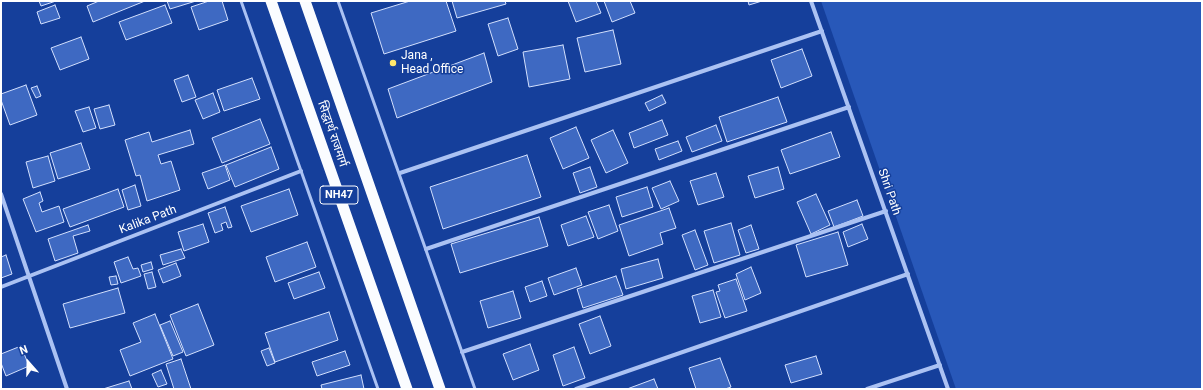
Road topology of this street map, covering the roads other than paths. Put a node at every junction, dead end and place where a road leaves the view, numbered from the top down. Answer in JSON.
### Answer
{"nodes":[{"id":1,"x":241,"y":1,"type":"edge"},
{"id":2,"x":271,"y":1,"type":"edge"},
{"id":3,"x":305,"y":1,"type":"edge"},
{"id":4,"x":338,"y":1,"type":"edge"},
{"id":5,"x":811,"y":1,"type":"edge"},
{"id":6,"x":822,"y":31,"type":"junction"},
{"id":7,"x":849,"y":107,"type":"junction"},
{"id":8,"x":302,"y":171,"type":"junction"},
{"id":9,"x":400,"y":173,"type":"junction"},
{"id":10,"x":1,"y":194,"type":"edge"},
{"id":11,"x":3,"y":206,"type":"edge"},
{"id":12,"x":886,"y":211,"type":"junction"},
{"id":13,"x":426,"y":248,"type":"junction"},
{"id":14,"x":908,"y":274,"type":"junction"},
{"id":15,"x":29,"y":276,"type":"junction"},
{"id":16,"x":1,"y":287,"type":"edge"},
{"id":17,"x":462,"y":352,"type":"junction"},
{"id":18,"x":940,"y":365,"type":"junction"},
{"id":19,"x":68,"y":389,"type":"edge"},
{"id":20,"x":378,"y":389,"type":"edge"},
{"id":21,"x":407,"y":389,"type":"edge"},
{"id":22,"x":440,"y":389,"type":"edge"},
{"id":23,"x":475,"y":389,"type":"edge"},
{"id":24,"x":576,"y":389,"type":"edge"},
{"id":25,"x":867,"y":389,"type":"edge"},
{"id":26,"x":948,"y":389,"type":"edge"}],
"edges":[{"from":1,"to":8,"type":"lane"},
{"from":2,"to":21,"type":"highway","name":"सिद्धार्थ राजमार्ग","number":"NH47"},
{"from":3,"to":22,"type":"highway","name":"सिद्धार्थ राजमार्ग","number":"NH47"},
{"from":4,"to":9,"type":"lane"},
{"from":5,"to":6,"type":"street","name":"Shri Path"},
{"from":6,"to":7,"type":"street","name":"Shri Path"},
{"from":6,"to":9,"type":"street"},
{"from":7,"to":12,"type":"street","name":"Shri Path"},
{"from":7,"to":13,"type":"street"},
{"from":8,"to":15,"type":"street","name":"Kalika Path"},
{"from":8,"to":20,"type":"lane"},
{"from":9,"to":13,"type":"lane"},
{"from":10,"to":11,"type":"street"},
{"from":11,"to":15,"type":"street"},
{"from":12,"to":14,"type":"street","name":"Shri Path"},
{"from":12,"to":17,"type":"street"},
{"from":13,"to":17,"type":"lane"},
{"from":14,"to":18,"type":"street","name":"Shri Path"},
{"from":14,"to":24,"type":"street"},
{"from":15,"to":16,"type":"street","name":"Kalika Path"},
{"from":15,"to":19,"type":"street"},
{"from":17,"to":23,"type":"lane"},
{"from":18,"to":25,"type":"street"},
{"from":18,"to":26,"type":"street","name":"Shri Path"}]}
